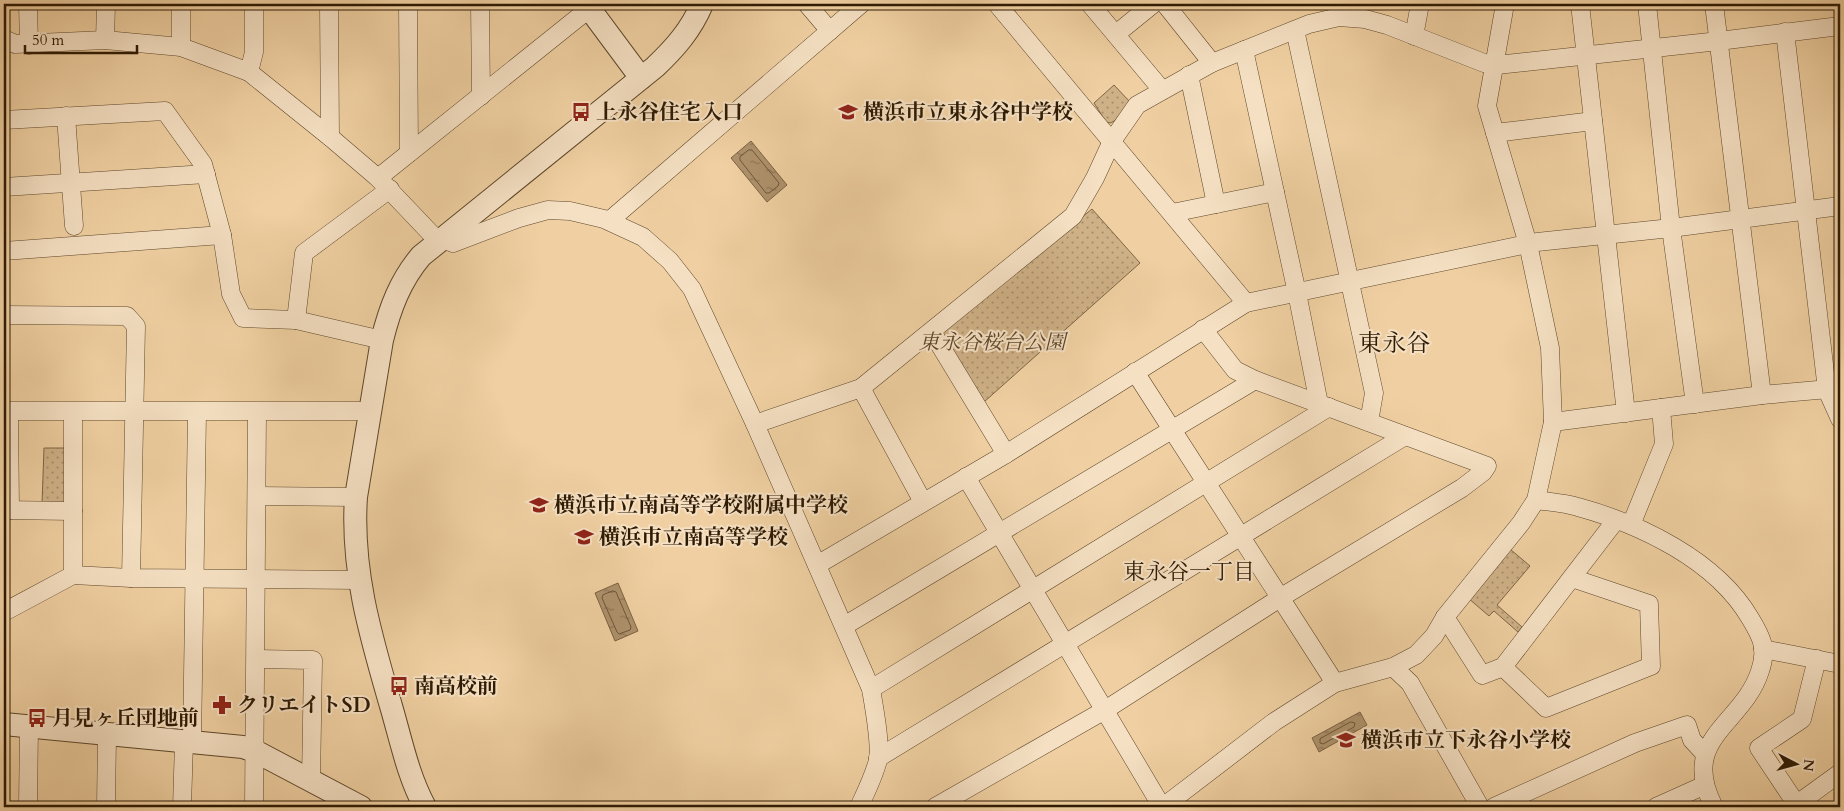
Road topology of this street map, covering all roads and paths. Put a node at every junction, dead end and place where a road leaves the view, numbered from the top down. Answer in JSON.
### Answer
{"nodes":[{"id":1,"x":28,"y":4,"type":"edge"},
{"id":2,"x":106,"y":4,"type":"edge"},
{"id":3,"x":181,"y":4,"type":"edge"},
{"id":4,"x":254,"y":4,"type":"edge"},
{"id":5,"x":329,"y":4,"type":"edge"},
{"id":6,"x":408,"y":4,"type":"edge"},
{"id":7,"x":480,"y":4,"type":"edge"},
{"id":8,"x":702,"y":4,"type":"edge"},
{"id":9,"x":807,"y":4,"type":"edge"},
{"id":10,"x":861,"y":4,"type":"edge"},
{"id":11,"x":997,"y":4,"type":"edge"},
{"id":12,"x":1090,"y":4,"type":"edge"},
{"id":13,"x":1153,"y":4,"type":"edge"},
{"id":14,"x":1165,"y":4,"type":"edge"},
{"id":15,"x":1420,"y":4,"type":"edge"},
{"id":16,"x":1505,"y":4,"type":"edge"},
{"id":17,"x":1580,"y":4,"type":"edge"},
{"id":18,"x":1647,"y":4,"type":"edge"},
{"id":19,"x":1714,"y":4,"type":"edge"},
{"id":20,"x":588,"y":6,"type":"edge"},
{"id":21,"x":1840,"y":26,"type":"edge"},
{"id":22,"x":1295,"y":30,"type":"junction"},
{"id":23,"x":830,"y":31,"type":"junction"},
{"id":24,"x":1785,"y":32,"type":"junction"},
{"id":25,"x":1116,"y":34,"type":"junction"},
{"id":26,"x":1414,"y":36,"type":"junction"},
{"id":27,"x":4,"y":39,"type":"edge"},
{"id":28,"x":105,"y":40,"type":"junction"},
{"id":29,"x":1719,"y":41,"type":"junction"},
{"id":30,"x":29,"y":44,"type":"junction"},
{"id":31,"x":181,"y":47,"type":"junction"},
{"id":32,"x":1652,"y":48,"type":"junction"},
{"id":33,"x":1244,"y":50,"type":"junction"},
{"id":34,"x":1586,"y":55,"type":"junction"},
{"id":35,"x":1212,"y":63,"type":"junction"},
{"id":36,"x":1494,"y":64,"type":"junction"},
{"id":37,"x":249,"y":72,"type":"junction"},
{"id":38,"x":1189,"y":75,"type":"junction"},
{"id":39,"x":641,"y":78,"type":"junction"},
{"id":40,"x":1162,"y":90,"type":"junction"},
{"id":41,"x":481,"y":96,"type":"junction"},
{"id":42,"x":66,"y":116,"type":"junction"},
{"id":43,"x":4,"y":120,"type":"edge"},
{"id":44,"x":1593,"y":121,"type":"junction"},
{"id":45,"x":1495,"y":133,"type":"junction"},
{"id":46,"x":330,"y":137,"type":"junction"},
{"id":47,"x":1112,"y":141,"type":"junction"},
{"id":48,"x":409,"y":154,"type":"junction"},
{"id":49,"x":206,"y":174,"type":"junction"},
{"id":50,"x":71,"y":183,"type":"junction"},
{"id":51,"x":384,"y":184,"type":"junction"},
{"id":52,"x":4,"y":187,"type":"edge"},
{"id":53,"x":1275,"y":192,"type":"junction"},
{"id":54,"x":1216,"y":204,"type":"junction"},
{"id":55,"x":1840,"y":206,"type":"edge"},
{"id":56,"x":1806,"y":210,"type":"junction"},
{"id":57,"x":1172,"y":213,"type":"junction"},
{"id":58,"x":1740,"y":219,"type":"junction"},
{"id":59,"x":609,"y":221,"type":"junction"},
{"id":60,"x":74,"y":226,"type":"dead end"},
{"id":61,"x":1671,"y":228,"type":"junction"},
{"id":62,"x":222,"y":235,"type":"junction"},
{"id":63,"x":1606,"y":235,"type":"junction"},
{"id":64,"x":440,"y":240,"type":"junction"},
{"id":65,"x":1528,"y":244,"type":"junction"},
{"id":66,"x":4,"y":251,"type":"edge"},
{"id":67,"x":1350,"y":281,"type":"junction"},
{"id":68,"x":1297,"y":293,"type":"junction"},
{"id":69,"x":1246,"y":303,"type":"junction"},
{"id":70,"x":4,"y":315,"type":"edge"},
{"id":71,"x":296,"y":320,"type":"junction"},
{"id":72,"x":1203,"y":329,"type":"junction"},
{"id":73,"x":932,"y":332,"type":"junction"},
{"id":74,"x":382,"y":340,"type":"junction"},
{"id":75,"x":1135,"y":372,"type":"junction"},
{"id":76,"x":1255,"y":380,"type":"junction"},
{"id":77,"x":861,"y":388,"type":"junction"},
{"id":78,"x":1834,"y":389,"type":"edge"},
{"id":79,"x":1762,"y":396,"type":"junction"},
{"id":80,"x":1695,"y":404,"type":"junction"},
{"id":81,"x":1324,"y":406,"type":"junction"},
{"id":82,"x":1661,"y":408,"type":"junction"},
{"id":83,"x":370,"y":411,"type":"junction"},
{"id":84,"x":6,"y":412,"type":"edge"},
{"id":85,"x":73,"y":412,"type":"junction"},
{"id":86,"x":135,"y":412,"type":"junction"},
{"id":87,"x":197,"y":412,"type":"junction"},
{"id":88,"x":257,"y":412,"type":"junction"},
{"id":89,"x":1626,"y":413,"type":"junction"},
{"id":90,"x":1840,"y":419,"type":"edge"},
{"id":91,"x":1369,"y":422,"type":"junction"},
{"id":92,"x":1553,"y":422,"type":"junction"},
{"id":93,"x":754,"y":424,"type":"junction"},
{"id":94,"x":1172,"y":430,"type":"junction"},
{"id":95,"x":1405,"y":436,"type":"junction"},
{"id":96,"x":1006,"y":454,"type":"junction"},
{"id":97,"x":966,"y":476,"type":"junction"},
{"id":98,"x":1206,"y":483,"type":"junction"},
{"id":99,"x":257,"y":496,"type":"junction"},
{"id":100,"x":356,"y":497,"type":"junction"},
{"id":101,"x":1536,"y":500,"type":"junction"},
{"id":102,"x":923,"y":502,"type":"junction"},
{"id":103,"x":7,"y":510,"type":"edge"},
{"id":104,"x":73,"y":511,"type":"junction"},
{"id":105,"x":1623,"y":523,"type":"junction"},
{"id":106,"x":999,"y":533,"type":"junction"},
{"id":107,"x":1240,"y":536,"type":"junction"},
{"id":108,"x":817,"y":565,"type":"junction"},
{"id":109,"x":73,"y":574,"type":"junction"},
{"id":110,"x":131,"y":578,"type":"junction"},
{"id":111,"x":195,"y":578,"type":"junction"},
{"id":112,"x":1572,"y":578,"type":"junction"},
{"id":113,"x":256,"y":579,"type":"junction"},
{"id":114,"x":359,"y":580,"type":"junction"},
{"id":115,"x":1033,"y":590,"type":"junction"},
{"id":116,"x":1280,"y":598,"type":"junction"},
{"id":117,"x":4,"y":612,"type":"edge"},
{"id":118,"x":1445,"y":617,"type":"junction"},
{"id":119,"x":844,"y":626,"type":"junction"},
{"id":120,"x":1065,"y":644,"type":"junction"},
{"id":121,"x":1763,"y":650,"type":"junction"},
{"id":122,"x":256,"y":659,"type":"junction"},
{"id":123,"x":1817,"y":659,"type":"junction"},
{"id":124,"x":1840,"y":664,"type":"edge"},
{"id":125,"x":1393,"y":667,"type":"junction"},
{"id":126,"x":1503,"y":667,"type":"junction"},
{"id":127,"x":1334,"y":683,"type":"junction"},
{"id":128,"x":871,"y":689,"type":"junction"},
{"id":129,"x":1104,"y":710,"type":"junction"},
{"id":130,"x":4,"y":724,"type":"edge"},
{"id":131,"x":29,"y":727,"type":"junction"},
{"id":132,"x":107,"y":735,"type":"junction"},
{"id":133,"x":188,"y":742,"type":"junction"},
{"id":134,"x":255,"y":751,"type":"junction"},
{"id":135,"x":1705,"y":754,"type":"junction"},
{"id":136,"x":878,"y":758,"type":"junction"},
{"id":137,"x":1840,"y":773,"type":"edge"},
{"id":138,"x":310,"y":782,"type":"junction"},
{"id":139,"x":1705,"y":785,"type":"junction"},
{"id":140,"x":335,"y":801,"type":"edge"},
{"id":141,"x":1795,"y":806,"type":"edge"},
{"id":142,"x":28,"y":807,"type":"edge"},
{"id":143,"x":106,"y":807,"type":"edge"},
{"id":144,"x":182,"y":807,"type":"edge"},
{"id":145,"x":254,"y":807,"type":"edge"},
{"id":146,"x":361,"y":807,"type":"edge"},
{"id":147,"x":425,"y":807,"type":"edge"},
{"id":148,"x":859,"y":807,"type":"edge"},
{"id":149,"x":935,"y":807,"type":"edge"},
{"id":150,"x":1163,"y":807,"type":"edge"},
{"id":151,"x":1480,"y":807,"type":"edge"},
{"id":152,"x":1494,"y":807,"type":"edge"},
{"id":153,"x":1656,"y":807,"type":"edge"},
{"id":154,"x":1714,"y":807,"type":"edge"}],
"edges":[{"from":1,"to":30,"type":"street"},
{"from":2,"to":28,"type":"street"},
{"from":3,"to":31,"type":"street"},
{"from":4,"to":37,"type":"street"},
{"from":5,"to":46,"type":"street"},
{"from":6,"to":48,"type":"street"},
{"from":7,"to":41,"type":"street"},
{"from":8,"to":39,"type":"street"},
{"from":9,"to":23,"type":"street"},
{"from":10,"to":23,"type":"street"},
{"from":11,"to":47,"type":"street"},
{"from":12,"to":25,"type":"street"},
{"from":13,"to":25,"type":"street"},
{"from":14,"to":35,"type":"street"},
{"from":15,"to":26,"type":"street"},
{"from":16,"to":36,"type":"street"},
{"from":17,"to":34,"type":"street"},
{"from":18,"to":32,"type":"street"},
{"from":19,"to":29,"type":"street"},
{"from":20,"to":39,"type":"street"},
{"from":20,"to":41,"type":"street"},
{"from":21,"to":24,"type":"street"},
{"from":22,"to":26,"type":"street"},
{"from":22,"to":33,"type":"street"},
{"from":22,"to":67,"type":"street"},
{"from":23,"to":59,"type":"street"},
{"from":24,"to":29,"type":"street"},
{"from":24,"to":56,"type":"street"},
{"from":25,"to":40,"type":"street"},
{"from":26,"to":36,"type":"street"},
{"from":27,"to":30,"type":"street"},
{"from":28,"to":30,"type":"street"},
{"from":28,"to":31,"type":"street"},
{"from":29,"to":32,"type":"street"},
{"from":29,"to":58,"type":"street"},
{"from":31,"to":37,"type":"street"},
{"from":32,"to":34,"type":"street"},
{"from":32,"to":61,"type":"street"},
{"from":33,"to":35,"type":"street"},
{"from":33,"to":53,"type":"street"},
{"from":34,"to":36,"type":"street"},
{"from":34,"to":44,"type":"street"},
{"from":35,"to":38,"type":"street"},
{"from":36,"to":45,"type":"street"},
{"from":37,"to":46,"type":"street"},
{"from":38,"to":40,"type":"street"},
{"from":38,"to":54,"type":"street"},
{"from":39,"to":64,"type":"street"},
{"from":40,"to":47,"type":"street"},
{"from":41,"to":48,"type":"street"},
{"from":42,"to":43,"type":"street"},
{"from":42,"to":49,"type":"street"},
{"from":42,"to":50,"type":"street"},
{"from":44,"to":45,"type":"street"},
{"from":44,"to":63,"type":"street"},
{"from":45,"to":65,"type":"street"},
{"from":46,"to":51,"type":"street"},
{"from":47,"to":57,"type":"street"},
{"from":47,"to":73,"type":"street"},
{"from":48,"to":51,"type":"street"},
{"from":49,"to":50,"type":"street"},
{"from":49,"to":62,"type":"street"},
{"from":50,"to":52,"type":"street"},
{"from":50,"to":60,"type":"street"},
{"from":51,"to":64,"type":"street"},
{"from":51,"to":71,"type":"street"},
{"from":53,"to":54,"type":"street"},
{"from":53,"to":68,"type":"street"},
{"from":54,"to":57,"type":"street"},
{"from":55,"to":56,"type":"street"},
{"from":56,"to":58,"type":"street"},
{"from":56,"to":78,"type":"street"},
{"from":57,"to":69,"type":"street"},
{"from":58,"to":61,"type":"street"},
{"from":58,"to":79,"type":"street"},
{"from":59,"to":64,"type":"street"},
{"from":59,"to":93,"type":"street"},
{"from":61,"to":63,"type":"street"},
{"from":61,"to":80,"type":"street"},
{"from":62,"to":66,"type":"street"},
{"from":62,"to":71,"type":"street"},
{"from":63,"to":65,"type":"street"},
{"from":63,"to":89,"type":"street"},
{"from":64,"to":74,"type":"street"},
{"from":65,"to":67,"type":"street"},
{"from":65,"to":92,"type":"street"},
{"from":67,"to":68,"type":"street"},
{"from":67,"to":91,"type":"street"},
{"from":68,"to":69,"type":"street"},
{"from":68,"to":81,"type":"street"},
{"from":69,"to":72,"type":"street"},
{"from":70,"to":86,"type":"street"},
{"from":71,"to":74,"type":"street"},
{"from":72,"to":75,"type":"street"},
{"from":72,"to":76,"type":"street"},
{"from":73,"to":77,"type":"street"},
{"from":73,"to":96,"type":"street"},
{"from":74,"to":83,"type":"street"},
{"from":75,"to":94,"type":"street"},
{"from":75,"to":96,"type":"street"},
{"from":76,"to":81,"type":"street"},
{"from":76,"to":94,"type":"street"},
{"from":77,"to":93,"type":"street"},
{"from":77,"to":102,"type":"street"},
{"from":78,"to":79,"type":"street"},
{"from":78,"to":90,"type":"street"},
{"from":79,"to":80,"type":"street"},
{"from":80,"to":82,"type":"street"},
{"from":81,"to":91,"type":"street"},
{"from":81,"to":98,"type":"street"},
{"from":82,"to":89,"type":"street"},
{"from":82,"to":105,"type":"street"},
{"from":83,"to":88,"type":"street"},
{"from":83,"to":100,"type":"street"},
{"from":84,"to":85,"type":"street"},
{"from":84,"to":103,"type":"street"},
{"from":85,"to":86,"type":"street"},
{"from":85,"to":104,"type":"street"},
{"from":86,"to":87,"type":"street"},
{"from":86,"to":110,"type":"street"},
{"from":87,"to":88,"type":"street"},
{"from":87,"to":111,"type":"street"},
{"from":88,"to":99,"type":"street"},
{"from":89,"to":92,"type":"street"},
{"from":91,"to":95,"type":"street"},
{"from":92,"to":101,"type":"street"},
{"from":93,"to":108,"type":"street"},
{"from":94,"to":98,"type":"street"},
{"from":94,"to":106,"type":"street"},
{"from":95,"to":107,"type":"street"},
{"from":95,"to":116,"type":"street"},
{"from":96,"to":97,"type":"street"},
{"from":97,"to":102,"type":"street"},
{"from":97,"to":106,"type":"street"},
{"from":98,"to":107,"type":"street"},
{"from":98,"to":115,"type":"street"},
{"from":99,"to":100,"type":"street"},
{"from":99,"to":113,"type":"street"},
{"from":100,"to":114,"type":"street"},
{"from":101,"to":105,"type":"street"},
{"from":101,"to":118,"type":"street"},
{"from":102,"to":108,"type":"street"},
{"from":103,"to":104,"type":"street"},
{"from":104,"to":109,"type":"street"},
{"from":105,"to":112,"type":"street"},
{"from":105,"to":121,"type":"street"},
{"from":106,"to":115,"type":"street"},
{"from":106,"to":119,"type":"street"},
{"from":107,"to":116,"type":"street"},
{"from":107,"to":120,"type":"street"},
{"from":108,"to":119,"type":"street"},
{"from":109,"to":110,"type":"street"},
{"from":109,"to":117,"type":"street"},
{"from":110,"to":111,"type":"street"},
{"from":111,"to":113,"type":"street"},
{"from":111,"to":133,"type":"street"},
{"from":112,"to":126,"type":"street"},
{"from":112,"to":126,"type":"street"},
{"from":113,"to":114,"type":"street"},
{"from":113,"to":122,"type":"street"},
{"from":114,"to":147,"type":"street"},
{"from":115,"to":120,"type":"street"},
{"from":115,"to":128,"type":"street"},
{"from":116,"to":127,"type":"street"},
{"from":116,"to":129,"type":"street"},
{"from":118,"to":125,"type":"street"},
{"from":118,"to":126,"type":"street"},
{"from":119,"to":128,"type":"street"},
{"from":120,"to":129,"type":"street"},
{"from":120,"to":136,"type":"street"},
{"from":121,"to":123,"type":"street"},
{"from":121,"to":135,"type":"street"},
{"from":122,"to":134,"type":"street"},
{"from":122,"to":138,"type":"street"},
{"from":123,"to":124,"type":"street"},
{"from":123,"to":141,"type":"street"},
{"from":125,"to":127,"type":"street"},
{"from":125,"to":151,"type":"street"},
{"from":127,"to":150,"type":"street"},
{"from":128,"to":136,"type":"street"},
{"from":129,"to":149,"type":"street"},
{"from":129,"to":150,"type":"street"},
{"from":130,"to":131,"type":"street"},
{"from":131,"to":132,"type":"street"},
{"from":131,"to":142,"type":"street"},
{"from":132,"to":133,"type":"street"},
{"from":132,"to":143,"type":"street"},
{"from":133,"to":134,"type":"street"},
{"from":133,"to":144,"type":"street"},
{"from":134,"to":138,"type":"street"},
{"from":134,"to":145,"type":"street"},
{"from":135,"to":139,"type":"street"},
{"from":135,"to":152,"type":"street"},
{"from":136,"to":148,"type":"street"},
{"from":137,"to":141,"type":"street"},
{"from":138,"to":140,"type":"street"},
{"from":139,"to":153,"type":"street"},
{"from":139,"to":154,"type":"street"},
{"from":140,"to":146,"type":"street"}]}
